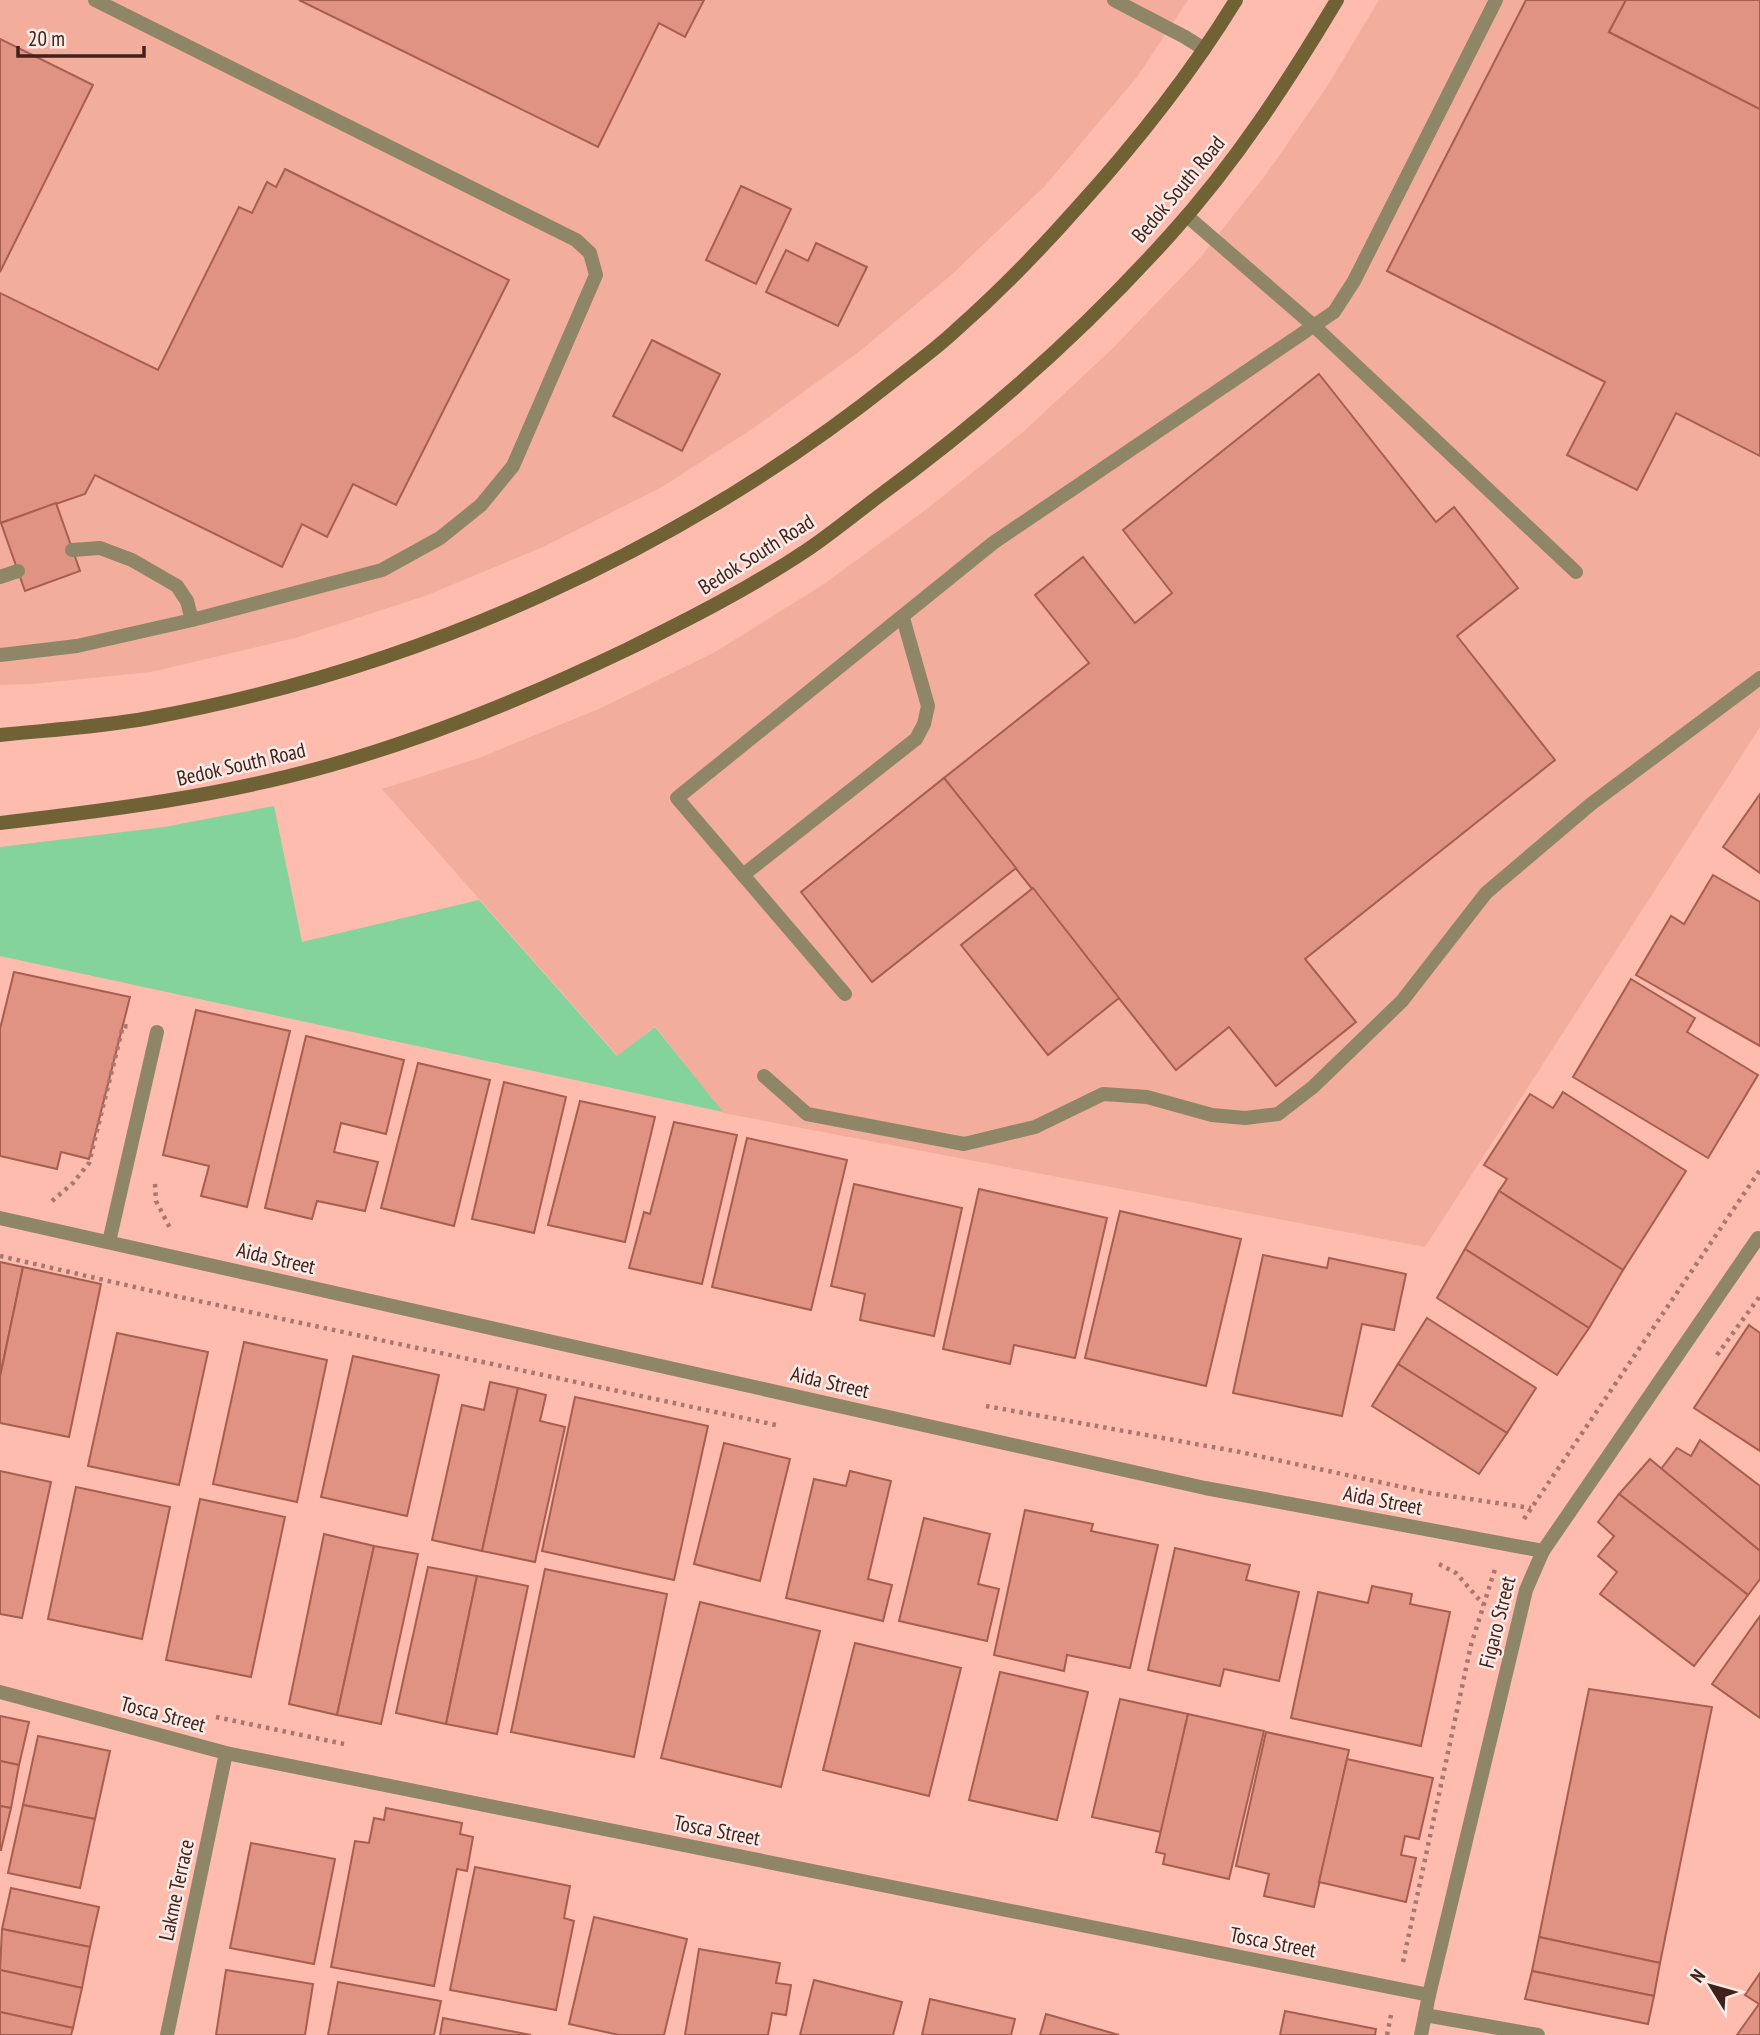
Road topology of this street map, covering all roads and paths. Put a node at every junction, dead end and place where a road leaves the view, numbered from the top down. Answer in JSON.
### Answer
{"nodes":[{"id":1,"x":95,"y":0,"type":"edge"},
{"id":2,"x":1115,"y":0,"type":"edge"},
{"id":3,"x":1236,"y":0,"type":"edge"},
{"id":4,"x":1337,"y":0,"type":"edge"},
{"id":5,"x":1496,"y":0,"type":"edge"},
{"id":6,"x":1204,"y":50,"type":"junction"},
{"id":7,"x":1187,"y":216,"type":"junction"},
{"id":8,"x":1314,"y":326,"type":"junction"},
{"id":9,"x":72,"y":550,"type":"dead end"},
{"id":10,"x":18,"y":571,"type":"dead end"},
{"id":11,"x":1576,"y":572,"type":"dead end"},
{"id":12,"x":0,"y":577,"type":"edge"},
{"id":13,"x":903,"y":618,"type":"junction"},
{"id":14,"x":192,"y":621,"type":"junction"},
{"id":15,"x":0,"y":655,"type":"edge"},
{"id":16,"x":1760,"y":678,"type":"edge"},
{"id":17,"x":0,"y":735,"type":"edge"},
{"id":18,"x":0,"y":823,"type":"edge"},
{"id":19,"x":743,"y":875,"type":"junction"},
{"id":20,"x":845,"y":994,"type":"dead end"},
{"id":21,"x":157,"y":1032,"type":"joint"},
{"id":22,"x":764,"y":1076,"type":"dead end"},
{"id":23,"x":1760,"y":1170,"type":"edge"},
{"id":24,"x":63,"y":1205,"type":"dead end"},
{"id":25,"x":114,"y":1216,"type":"junction"},
{"id":26,"x":0,"y":1218,"type":"edge"},
{"id":27,"x":170,"y":1228,"type":"dead end"},
{"id":28,"x":1759,"y":1237,"type":"edge"},
{"id":29,"x":109,"y":1242,"type":"junction"},
{"id":30,"x":974,"y":1404,"type":"dead end"},
{"id":31,"x":1531,"y":1508,"type":"junction"},
{"id":32,"x":1506,"y":1545,"type":"junction"},
{"id":33,"x":1543,"y":1551,"type":"junction"},
{"id":34,"x":0,"y":1692,"type":"edge"},
{"id":35,"x":214,"y":1716,"type":"dead end"},
{"id":36,"x":349,"y":1745,"type":"dead end"},
{"id":37,"x":226,"y":1753,"type":"junction"},
{"id":38,"x":1391,"y":1955,"type":"dead end"},
{"id":39,"x":1404,"y":1958,"type":"junction"},
{"id":40,"x":1436,"y":1964,"type":"junction"},
{"id":41,"x":1398,"y":1989,"type":"junction"},
{"id":42,"x":1429,"y":1995,"type":"junction"},
{"id":43,"x":1425,"y":2015,"type":"junction"},
{"id":44,"x":167,"y":2035,"type":"edge"},
{"id":45,"x":1387,"y":2035,"type":"edge"},
{"id":46,"x":1421,"y":2035,"type":"edge"},
{"id":47,"x":1538,"y":2035,"type":"edge"}],
"edges":[{"from":1,"to":14,"type":"street"},
{"from":2,"to":6,"type":"street"},
{"from":3,"to":6,"type":"main road"},
{"from":4,"to":7,"type":"main road","name":"Bedok South Road"},
{"from":5,"to":8,"type":"street"},
{"from":6,"to":17,"type":"main road"},
{"from":7,"to":8,"type":"street"},
{"from":7,"to":18,"type":"main road","name":"Bedok South Road"},
{"from":8,"to":11,"type":"street"},
{"from":8,"to":13,"type":"street"},
{"from":9,"to":14,"type":"street"},
{"from":10,"to":12,"type":"street"},
{"from":13,"to":19,"type":"street"},
{"from":13,"to":19,"type":"street"},
{"from":14,"to":15,"type":"street"},
{"from":16,"to":22,"type":"street"},
{"from":19,"to":20,"type":"street"},
{"from":21,"to":24,"type":"path"},
{"from":21,"to":25,"type":"street"},
{"from":23,"to":31,"type":"path"},
{"from":25,"to":27,"type":"path"},
{"from":25,"to":29,"type":"street"},
{"from":26,"to":29,"type":"street","name":"Aida Street"},
{"from":28,"to":33,"type":"street","name":"Figaro Street"},
{"from":29,"to":32,"type":"street","name":"Aida Street"},
{"from":30,"to":31,"type":"path"},
{"from":31,"to":32,"type":"path"},
{"from":32,"to":33,"type":"street","name":"Aida Street"},
{"from":32,"to":39,"type":"path"},
{"from":33,"to":40,"type":"street","name":"Figaro Street"},
{"from":34,"to":37,"type":"street","name":"Tosca Street"},
{"from":35,"to":36,"type":"path"},
{"from":37,"to":41,"type":"street","name":"Tosca Street"},
{"from":37,"to":44,"type":"street","name":"Lakme Terrace"},
{"from":38,"to":39,"type":"path"},
{"from":39,"to":40,"type":"path"},
{"from":39,"to":41,"type":"path"},
{"from":40,"to":42,"type":"street","name":"Figaro Street"},
{"from":41,"to":42,"type":"street","name":"Tosca Street"},
{"from":41,"to":45,"type":"path"},
{"from":42,"to":43,"type":"street","name":"Figaro Street"},
{"from":43,"to":46,"type":"street","name":"Figaro Street"},
{"from":43,"to":47,"type":"street"}]}
